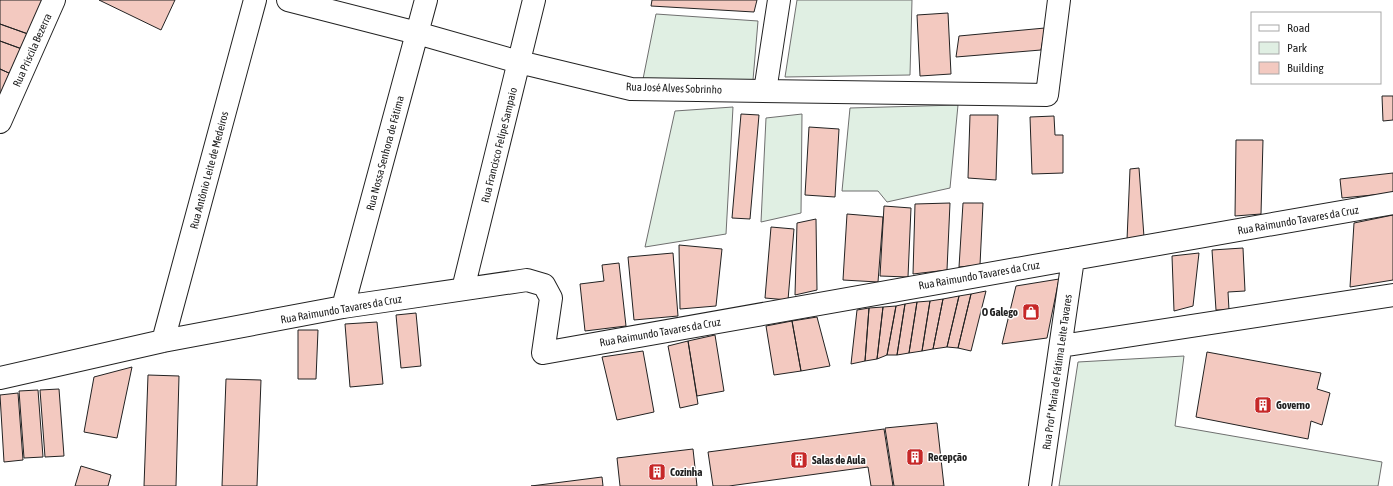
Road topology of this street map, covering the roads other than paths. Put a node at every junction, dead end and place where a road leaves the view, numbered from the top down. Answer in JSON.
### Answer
{"nodes":[{"id":1,"x":54,"y":0,"type":"edge"},
{"id":2,"x":256,"y":0,"type":"edge"},
{"id":3,"x":288,"y":0,"type":"edge"},
{"id":4,"x":426,"y":0,"type":"edge"},
{"id":5,"x":534,"y":0,"type":"edge"},
{"id":6,"x":779,"y":0,"type":"edge"},
{"id":7,"x":1059,"y":0,"type":"edge"},
{"id":8,"x":417,"y":33,"type":"junction"},
{"id":9,"x":519,"y":62,"type":"junction"},
{"id":10,"x":765,"y":91,"type":"junction"},
{"id":11,"x":0,"y":122,"type":"edge"},
{"id":12,"x":1393,"y":203,"type":"edge"},
{"id":13,"x":1073,"y":259,"type":"junction"},
{"id":14,"x":463,"y":289,"type":"junction"},
{"id":15,"x":1393,"y":295,"type":"edge"},
{"id":16,"x":343,"y":307,"type":"junction"},
{"id":17,"x":163,"y":341,"type":"junction"},
{"id":18,"x":1061,"y":346,"type":"junction"},
{"id":19,"x":0,"y":378,"type":"edge"},
{"id":20,"x":1040,"y":486,"type":"edge"}],
"edges":[{"from":1,"to":11,"type":"street","name":"Rua Priscila Bezerra"},
{"from":2,"to":17,"type":"street","name":"Rua Antônio Leite de Medeiros"},
{"from":3,"to":8,"type":"street","name":"Rua José Alves Sobrinho"},
{"from":4,"to":8,"type":"street","name":"Rua Nossa Senhora de Fátima"},
{"from":5,"to":9,"type":"street","name":"Rua Francisco Felipe Sampaio"},
{"from":6,"to":10,"type":"street"},
{"from":7,"to":10,"type":"street","name":"Rua José Alves Sobrinho"},
{"from":8,"to":9,"type":"street","name":"Rua José Alves Sobrinho"},
{"from":8,"to":16,"type":"street","name":"Rua Nossa Senhora de Fátima"},
{"from":9,"to":10,"type":"street","name":"Rua José Alves Sobrinho"},
{"from":9,"to":14,"type":"street","name":"Rua Francisco Felipe Sampaio"},
{"from":12,"to":13,"type":"street","name":"Rua Raimundo Tavares da Cruz"},
{"from":13,"to":14,"type":"street","name":"Rua Raimundo Tavares da Cruz"},
{"from":13,"to":18,"type":"street","name":"Rua Profª Maria de Fátima Leite Tavares"},
{"from":14,"to":16,"type":"street","name":"Rua Raimundo Tavares da Cruz"},
{"from":15,"to":18,"type":"street"},
{"from":16,"to":17,"type":"street","name":"Rua Raimundo Tavares da Cruz"},
{"from":17,"to":19,"type":"street","name":"Rua Raimundo Tavares da Cruz"},
{"from":18,"to":20,"type":"street","name":"Rua Profª Maria de Fátima Leite Tavares"}]}
